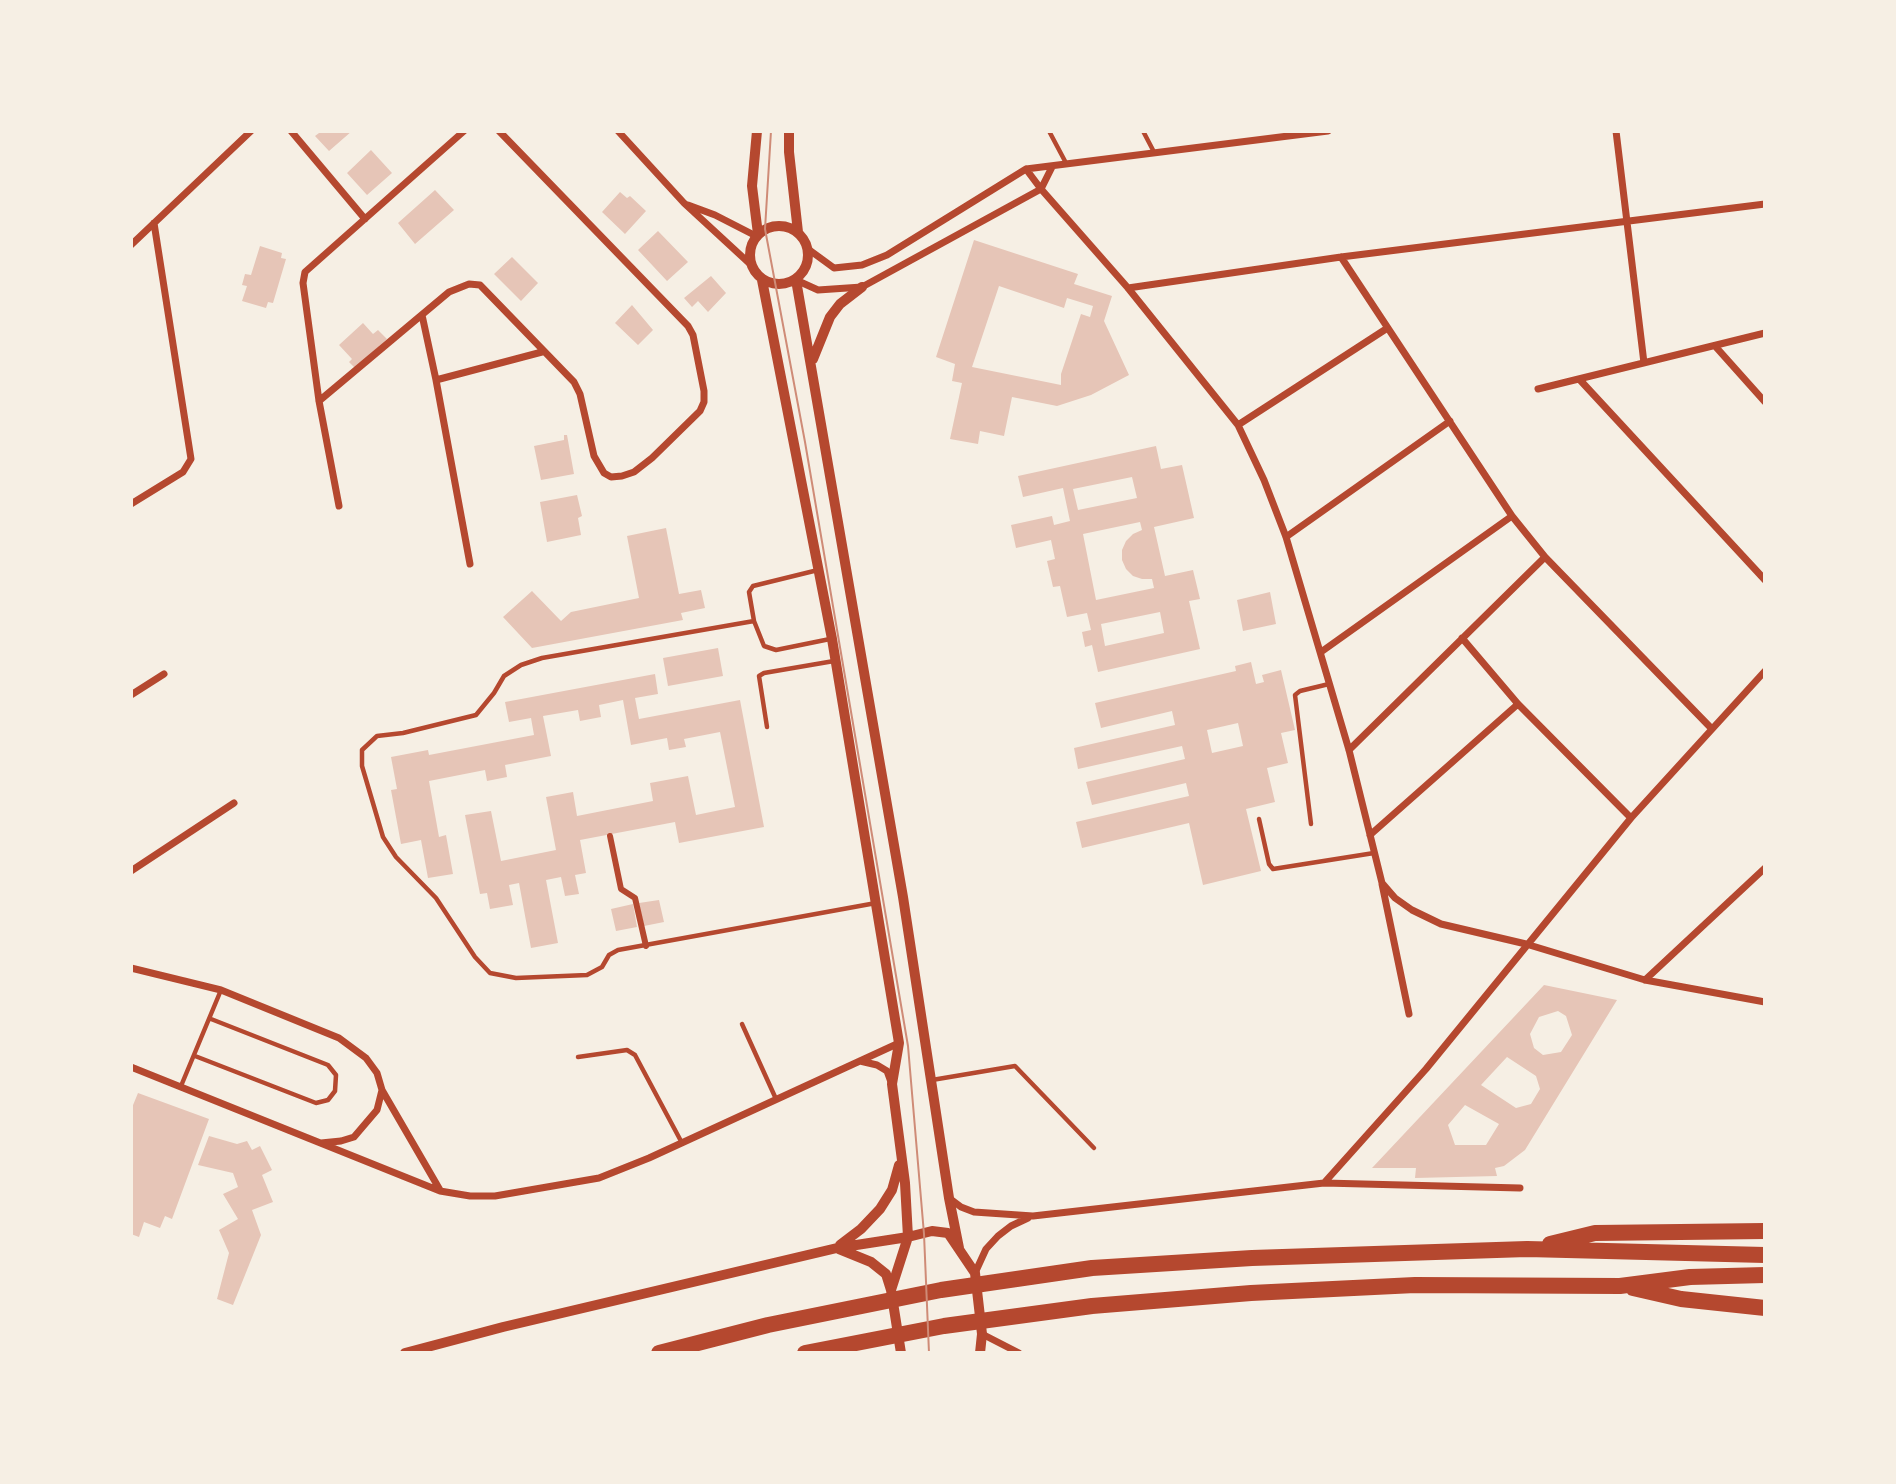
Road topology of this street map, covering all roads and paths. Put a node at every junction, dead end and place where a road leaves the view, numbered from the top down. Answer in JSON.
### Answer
{"nodes":[{"id":1,"x":291,"y":131,"type":"edge"},
{"id":2,"x":464,"y":131,"type":"edge"},
{"id":3,"x":499,"y":131,"type":"edge"},
{"id":4,"x":618,"y":131,"type":"edge"},
{"id":5,"x":757,"y":131,"type":"edge"},
{"id":6,"x":789,"y":131,"type":"edge"},
{"id":7,"x":1049,"y":131,"type":"edge"},
{"id":8,"x":1143,"y":131,"type":"edge"},
{"id":9,"x":1328,"y":131,"type":"edge"},
{"id":10,"x":1616,"y":131,"type":"edge"},
{"id":11,"x":248,"y":132,"type":"edge"},
{"id":12,"x":1312,"y":132,"type":"edge"},
{"id":13,"x":1154,"y":153,"type":"junction"},
{"id":14,"x":1067,"y":164,"type":"junction"},
{"id":15,"x":1052,"y":167,"type":"junction"},
{"id":16,"x":1026,"y":169,"type":"junction"},
{"id":17,"x":1041,"y":189,"type":"junction"},
{"id":18,"x":684,"y":203,"type":"junction"},
{"id":19,"x":1765,"y":204,"type":"edge"},
{"id":20,"x":365,"y":219,"type":"junction"},
{"id":21,"x":1626,"y":222,"type":"junction"},
{"id":22,"x":154,"y":223,"type":"junction"},
{"id":23,"x":797,"y":232,"type":"junction"},
{"id":24,"x":757,"y":235,"type":"junction"},
{"id":25,"x":131,"y":245,"type":"edge"},
{"id":26,"x":808,"y":248,"type":"junction"},
{"id":27,"x":1341,"y":257,"type":"junction"},
{"id":28,"x":750,"y":263,"type":"junction"},
{"id":29,"x":762,"y":280,"type":"junction"},
{"id":30,"x":796,"y":280,"type":"junction"},
{"id":31,"x":862,"y":287,"type":"junction"},
{"id":32,"x":1128,"y":288,"type":"junction"},
{"id":33,"x":422,"y":315,"type":"junction"},
{"id":34,"x":1386,"y":329,"type":"junction"},
{"id":35,"x":1765,"y":333,"type":"edge"},
{"id":36,"x":1715,"y":346,"type":"junction"},
{"id":37,"x":542,"y":352,"type":"junction"},
{"id":38,"x":812,"y":362,"type":"junction"},
{"id":39,"x":1644,"y":363,"type":"junction"},
{"id":40,"x":436,"y":380,"type":"junction"},
{"id":41,"x":1580,"y":380,"type":"junction"},
{"id":42,"x":1538,"y":389,"type":"dead end"},
{"id":43,"x":319,"y":401,"type":"junction"},
{"id":44,"x":1765,"y":402,"type":"edge"},
{"id":45,"x":1450,"y":421,"type":"junction"},
{"id":46,"x":1238,"y":425,"type":"junction"},
{"id":47,"x":131,"y":504,"type":"edge"},
{"id":48,"x":339,"y":506,"type":"dead end"},
{"id":49,"x":1512,"y":516,"type":"junction"},
{"id":50,"x":1286,"y":537,"type":"junction"},
{"id":51,"x":1545,"y":557,"type":"junction"},
{"id":52,"x":470,"y":564,"type":"dead end"},
{"id":53,"x":818,"y":570,"type":"junction"},
{"id":54,"x":1765,"y":580,"type":"edge"},
{"id":55,"x":754,"y":621,"type":"junction"},
{"id":56,"x":1462,"y":638,"type":"junction"},
{"id":57,"x":832,"y":639,"type":"junction"},
{"id":58,"x":1321,"y":652,"type":"junction"},
{"id":59,"x":835,"y":661,"type":"junction"},
{"id":60,"x":1765,"y":671,"type":"edge"},
{"id":61,"x":164,"y":674,"type":"dead end"},
{"id":62,"x":1330,"y":684,"type":"junction"},
{"id":63,"x":131,"y":695,"type":"edge"},
{"id":64,"x":1518,"y":704,"type":"junction"},
{"id":65,"x":767,"y":727,"type":"dead end"},
{"id":66,"x":1712,"y":728,"type":"junction"},
{"id":67,"x":1349,"y":750,"type":"junction"},
{"id":68,"x":234,"y":803,"type":"dead end"},
{"id":69,"x":1631,"y":818,"type":"junction"},
{"id":70,"x":1259,"y":819,"type":"dead end"},
{"id":71,"x":1311,"y":824,"type":"dead end"},
{"id":72,"x":1370,"y":835,"type":"junction"},
{"id":73,"x":610,"y":836,"type":"dead end"},
{"id":74,"x":1374,"y":853,"type":"junction"},
{"id":75,"x":1765,"y":868,"type":"edge"},
{"id":76,"x":131,"y":871,"type":"edge"},
{"id":77,"x":1382,"y":883,"type":"junction"},
{"id":78,"x":877,"y":903,"type":"junction"},
{"id":79,"x":1526,"y":944,"type":"junction"},
{"id":80,"x":646,"y":946,"type":"junction"},
{"id":81,"x":131,"y":968,"type":"edge"},
{"id":82,"x":1645,"y":980,"type":"junction"},
{"id":83,"x":221,"y":990,"type":"junction"},
{"id":84,"x":1765,"y":1002,"type":"edge"},
{"id":85,"x":1409,"y":1014,"type":"dead end"},
{"id":86,"x":211,"y":1019,"type":"junction"},
{"id":87,"x":742,"y":1024,"type":"dead end"},
{"id":88,"x":899,"y":1042,"type":"junction"},
{"id":89,"x":195,"y":1056,"type":"junction"},
{"id":90,"x":578,"y":1057,"type":"dead end"},
{"id":91,"x":859,"y":1061,"type":"junction"},
{"id":92,"x":131,"y":1066,"type":"edge"},
{"id":93,"x":931,"y":1080,"type":"junction"},
{"id":94,"x":892,"y":1084,"type":"junction"},
{"id":95,"x":181,"y":1086,"type":"junction"},
{"id":96,"x":382,"y":1090,"type":"junction"},
{"id":97,"x":776,"y":1099,"type":"junction"},
{"id":98,"x":317,"y":1143,"type":"junction"},
{"id":99,"x":682,"y":1143,"type":"junction"},
{"id":100,"x":900,"y":1144,"type":"junction"},
{"id":101,"x":1094,"y":1148,"type":"dead end"},
{"id":102,"x":1324,"y":1183,"type":"junction"},
{"id":103,"x":1520,"y":1188,"type":"dead end"},
{"id":104,"x":440,"y":1191,"type":"junction"},
{"id":105,"x":949,"y":1198,"type":"junction"},
{"id":106,"x":1033,"y":1216,"type":"junction"},
{"id":107,"x":1765,"y":1231,"type":"edge"},
{"id":108,"x":908,"y":1237,"type":"junction"},
{"id":109,"x":836,"y":1248,"type":"junction"},
{"id":110,"x":959,"y":1248,"type":"junction"},
{"id":111,"x":1527,"y":1249,"type":"junction"},
{"id":112,"x":1765,"y":1255,"type":"edge"},
{"id":113,"x":975,"y":1273,"type":"junction"},
{"id":114,"x":1765,"y":1275,"type":"edge"},
{"id":115,"x":1620,"y":1286,"type":"junction"},
{"id":116,"x":891,"y":1290,"type":"junction"},
{"id":117,"x":1765,"y":1308,"type":"edge"},
{"id":118,"x":982,"y":1334,"type":"junction"},
{"id":119,"x":405,"y":1353,"type":"edge"},
{"id":120,"x":659,"y":1353,"type":"edge"},
{"id":121,"x":806,"y":1353,"type":"edge"},
{"id":122,"x":901,"y":1353,"type":"edge"},
{"id":123,"x":979,"y":1353,"type":"edge"},
{"id":124,"x":1019,"y":1353,"type":"edge"}],
"edges":[{"from":1,"to":20,"type":"street"},
{"from":2,"to":20,"type":"street"},
{"from":3,"to":37,"type":"street"},
{"from":4,"to":18,"type":"street"},
{"from":5,"to":24,"type":"street"},
{"from":6,"to":23,"type":"street"},
{"from":7,"to":14,"type":"lane"},
{"from":8,"to":13,"type":"lane"},
{"from":9,"to":12,"type":"street"},
{"from":10,"to":21,"type":"street"},
{"from":11,"to":22,"type":"street"},
{"from":12,"to":13,"type":"street"},
{"from":13,"to":14,"type":"street"},
{"from":14,"to":15,"type":"street"},
{"from":15,"to":16,"type":"street"},
{"from":15,"to":17,"type":"street"},
{"from":16,"to":17,"type":"street"},
{"from":16,"to":26,"type":"street"},
{"from":17,"to":31,"type":"street"},
{"from":17,"to":32,"type":"street"},
{"from":18,"to":24,"type":"street"},
{"from":18,"to":28,"type":"street"},
{"from":19,"to":21,"type":"street"},
{"from":20,"to":43,"type":"street"},
{"from":21,"to":27,"type":"street"},
{"from":21,"to":39,"type":"street"},
{"from":22,"to":25,"type":"street"},
{"from":22,"to":47,"type":"street"},
{"from":23,"to":24,"type":"street"},
{"from":23,"to":26,"type":"street"},
{"from":24,"to":28,"type":"street"},
{"from":26,"to":30,"type":"street"},
{"from":27,"to":32,"type":"street"},
{"from":27,"to":34,"type":"street"},
{"from":28,"to":29,"type":"street"},
{"from":29,"to":30,"type":"street"},
{"from":29,"to":53,"type":"street"},
{"from":30,"to":31,"type":"street"},
{"from":30,"to":38,"type":"street"},
{"from":31,"to":38,"type":"street"},
{"from":32,"to":46,"type":"street"},
{"from":33,"to":37,"type":"street"},
{"from":33,"to":40,"type":"street"},
{"from":33,"to":43,"type":"street"},
{"from":34,"to":45,"type":"street"},
{"from":34,"to":46,"type":"street"},
{"from":35,"to":36,"type":"street"},
{"from":36,"to":39,"type":"street"},
{"from":36,"to":44,"type":"street"},
{"from":37,"to":40,"type":"street"},
{"from":38,"to":93,"type":"street"},
{"from":39,"to":41,"type":"street"},
{"from":40,"to":52,"type":"street"},
{"from":41,"to":42,"type":"street"},
{"from":41,"to":54,"type":"street"},
{"from":43,"to":48,"type":"street"},
{"from":45,"to":49,"type":"street"},
{"from":45,"to":50,"type":"street"},
{"from":46,"to":50,"type":"street"},
{"from":49,"to":51,"type":"street"},
{"from":49,"to":58,"type":"street"},
{"from":50,"to":58,"type":"street"},
{"from":51,"to":56,"type":"street"},
{"from":51,"to":66,"type":"street"},
{"from":53,"to":55,"type":"lane"},
{"from":53,"to":57,"type":"street"},
{"from":55,"to":57,"type":"lane"},
{"from":55,"to":80,"type":"lane"},
{"from":56,"to":64,"type":"street"},
{"from":56,"to":67,"type":"street"},
{"from":57,"to":59,"type":"street"},
{"from":58,"to":62,"type":"street"},
{"from":59,"to":65,"type":"lane"},
{"from":59,"to":78,"type":"street"},
{"from":60,"to":66,"type":"street"},
{"from":61,"to":63,"type":"street"},
{"from":62,"to":67,"type":"street"},
{"from":62,"to":71,"type":"lane"},
{"from":64,"to":69,"type":"street"},
{"from":64,"to":72,"type":"street"},
{"from":66,"to":69,"type":"street"},
{"from":67,"to":72,"type":"street"},
{"from":68,"to":76,"type":"street"},
{"from":69,"to":79,"type":"street"},
{"from":70,"to":74,"type":"lane"},
{"from":72,"to":74,"type":"street"},
{"from":73,"to":80,"type":"street"},
{"from":74,"to":77,"type":"street"},
{"from":75,"to":82,"type":"street"},
{"from":77,"to":79,"type":"street"},
{"from":77,"to":85,"type":"street"},
{"from":78,"to":80,"type":"lane"},
{"from":78,"to":88,"type":"street"},
{"from":79,"to":82,"type":"street"},
{"from":79,"to":102,"type":"street"},
{"from":81,"to":83,"type":"street"},
{"from":82,"to":84,"type":"street"},
{"from":83,"to":86,"type":"lane"},
{"from":83,"to":96,"type":"street"},
{"from":86,"to":89,"type":"lane"},
{"from":86,"to":89,"type":"lane"},
{"from":87,"to":97,"type":"lane"},
{"from":88,"to":91,"type":"street"},
{"from":88,"to":94,"type":"street"},
{"from":89,"to":95,"type":"lane"},
{"from":90,"to":99,"type":"lane"},
{"from":91,"to":94,"type":"street"},
{"from":91,"to":97,"type":"street"},
{"from":92,"to":95,"type":"street"},
{"from":93,"to":101,"type":"lane"},
{"from":93,"to":105,"type":"street"},
{"from":94,"to":100,"type":"street"},
{"from":95,"to":98,"type":"street"},
{"from":96,"to":98,"type":"street"},
{"from":96,"to":104,"type":"street"},
{"from":97,"to":99,"type":"street"},
{"from":98,"to":104,"type":"street"},
{"from":99,"to":104,"type":"street"},
{"from":100,"to":108,"type":"street"},
{"from":100,"to":109,"type":"street"},
{"from":102,"to":103,"type":"street"},
{"from":102,"to":106,"type":"street"},
{"from":105,"to":106,"type":"street"},
{"from":105,"to":110,"type":"street"},
{"from":106,"to":113,"type":"street"},
{"from":107,"to":111,"type":"highway"},
{"from":108,"to":109,"type":"street"},
{"from":108,"to":110,"type":"street"},
{"from":108,"to":116,"type":"street"},
{"from":109,"to":116,"type":"street"},
{"from":109,"to":119,"type":"street"},
{"from":110,"to":113,"type":"street"},
{"from":111,"to":112,"type":"highway"},
{"from":111,"to":120,"type":"highway"},
{"from":113,"to":118,"type":"street"},
{"from":114,"to":115,"type":"highway"},
{"from":115,"to":117,"type":"highway"},
{"from":115,"to":121,"type":"highway"},
{"from":116,"to":122,"type":"street"},
{"from":118,"to":123,"type":"street"},
{"from":118,"to":124,"type":"street"}]}
